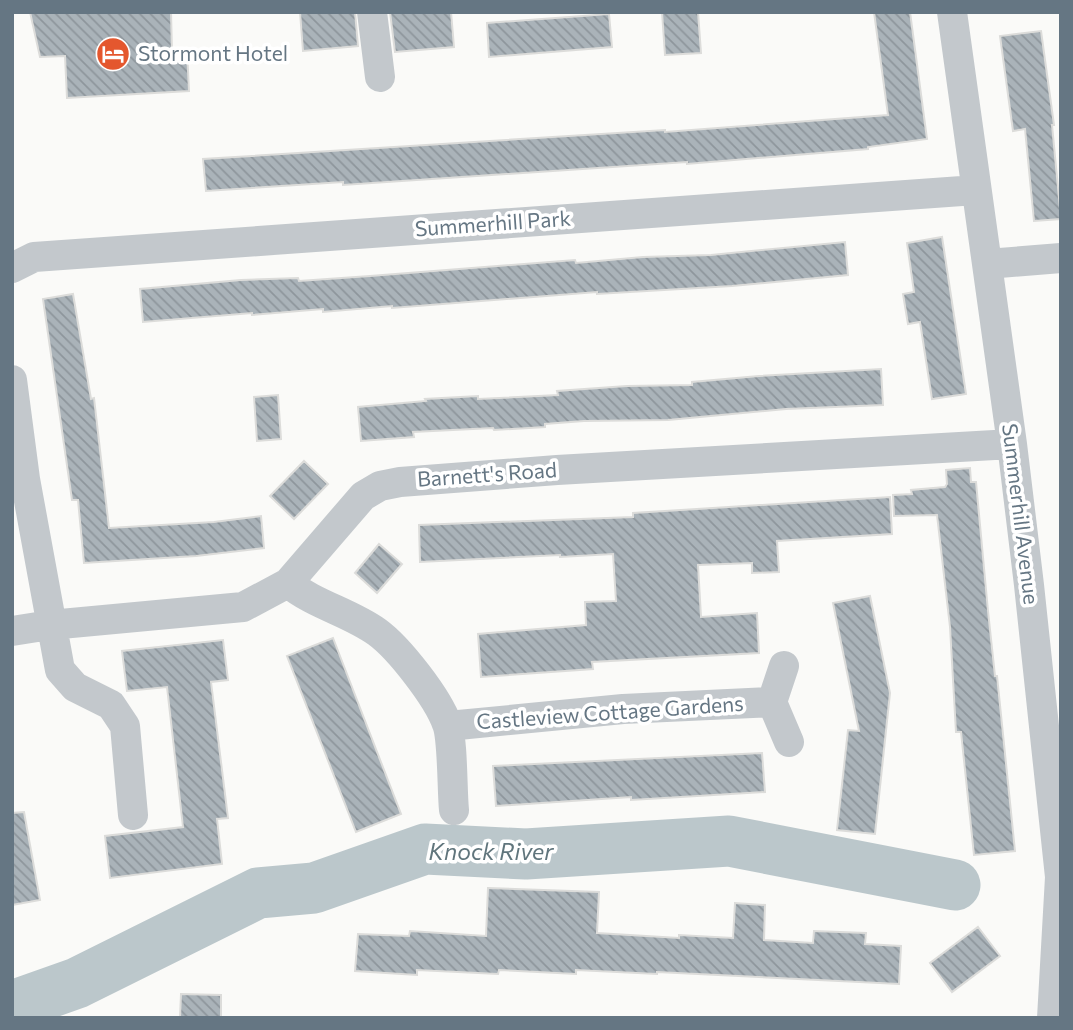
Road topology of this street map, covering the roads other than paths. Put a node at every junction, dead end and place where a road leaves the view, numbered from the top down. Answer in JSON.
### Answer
{"nodes":[{"id":1,"x":372,"y":12,"type":"edge"},
{"id":2,"x":951,"y":12,"type":"edge"},
{"id":3,"x":380,"y":77,"type":"dead end"},
{"id":4,"x":976,"y":190,"type":"junction"},
{"id":5,"x":1061,"y":257,"type":"edge"},
{"id":6,"x":987,"y":264,"type":"junction"},
{"id":7,"x":12,"y":268,"type":"edge"},
{"id":8,"x":12,"y":380,"type":"edge"},
{"id":9,"x":1012,"y":444,"type":"junction"},
{"id":10,"x":288,"y":583,"type":"junction"},
{"id":11,"x":50,"y":625,"type":"junction"},
{"id":12,"x":12,"y":631,"type":"edge"},
{"id":13,"x":784,"y":666,"type":"dead end"},
{"id":14,"x":772,"y":702,"type":"junction"},
{"id":15,"x":448,"y":726,"type":"junction"},
{"id":16,"x":789,"y":742,"type":"dead end"},
{"id":17,"x":1054,"y":761,"type":"edge"},
{"id":18,"x":454,"y":810,"type":"dead end"},
{"id":19,"x":133,"y":815,"type":"dead end"},
{"id":20,"x":1052,"y":1018,"type":"edge"}],
"edges":[{"from":1,"to":3,"type":"street"},
{"from":2,"to":4,"type":"street","name":"Summerhill Avenue"},
{"from":4,"to":6,"type":"street","name":"Summerhill Avenue"},
{"from":4,"to":7,"type":"street","name":"Summerhill Park"},
{"from":5,"to":6,"type":"street"},
{"from":6,"to":9,"type":"street","name":"Summerhill Avenue"},
{"from":8,"to":11,"type":"street"},
{"from":9,"to":10,"type":"street","name":"Barnett's Road"},
{"from":9,"to":17,"type":"street","name":"Summerhill Avenue"},
{"from":10,"to":11,"type":"street","name":"Barnett's Road"},
{"from":10,"to":15,"type":"street","name":"Castleview Cottage Gardens"},
{"from":11,"to":12,"type":"street","name":"Barnett's Road"},
{"from":11,"to":19,"type":"street"},
{"from":13,"to":14,"type":"street","name":"Castleview Cottage Gardens"},
{"from":14,"to":15,"type":"street","name":"Castleview Cottage Gardens"},
{"from":14,"to":16,"type":"street","name":"Castleview Cottage Gardens"},
{"from":15,"to":18,"type":"street","name":"Castleview Cottage Gardens"},
{"from":17,"to":20,"type":"street","name":"Summerhill Avenue"}]}
